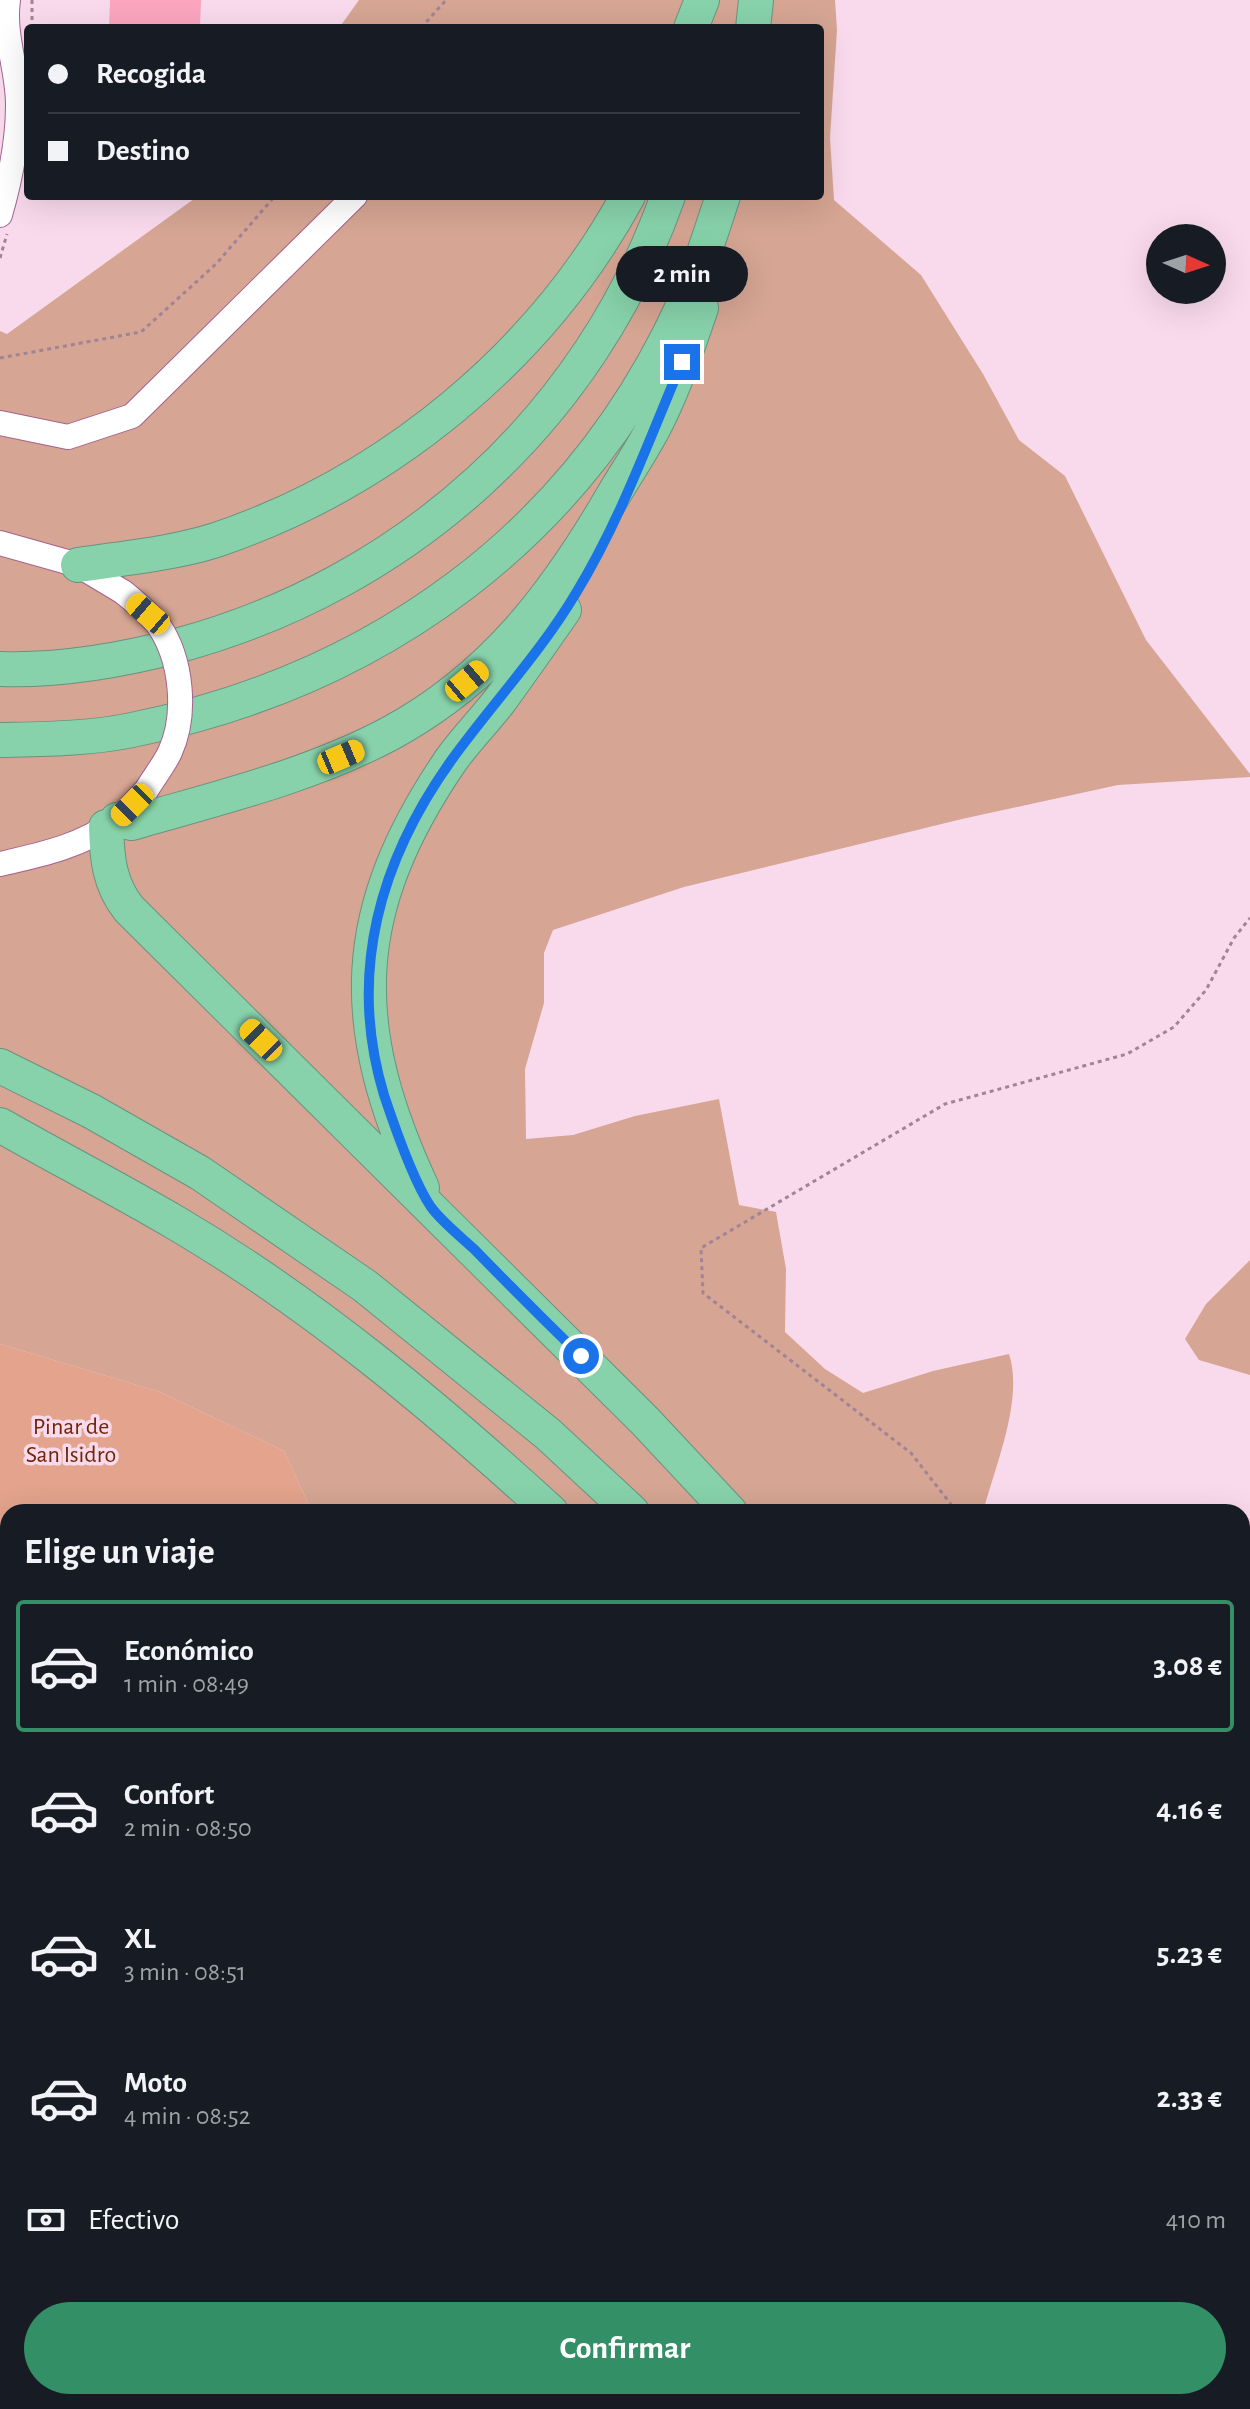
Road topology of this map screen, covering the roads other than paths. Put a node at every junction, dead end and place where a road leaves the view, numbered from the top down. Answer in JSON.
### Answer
{"nodes":[{"id":1,"x":7,"y":0,"type":"edge"},
{"id":2,"x":702,"y":0,"type":"edge"},
{"id":3,"x":710,"y":0,"type":"edge"},
{"id":4,"x":756,"y":0,"type":"edge"},
{"id":5,"x":0,"y":5,"type":"edge"},
{"id":6,"x":693,"y":24,"type":"edge"},
{"id":7,"x":707,"y":24,"type":"edge"},
{"id":8,"x":753,"y":24,"type":"edge"},
{"id":9,"x":351,"y":200,"type":"edge"},
{"id":10,"x":626,"y":200,"type":"edge"},
{"id":11,"x":666,"y":200,"type":"edge"},
{"id":12,"x":722,"y":200,"type":"edge"},
{"id":13,"x":723,"y":200,"type":"edge"},
{"id":14,"x":0,"y":215,"type":"edge"},
{"id":15,"x":657,"y":422,"type":"junction"},
{"id":16,"x":0,"y":423,"type":"edge"},
{"id":17,"x":0,"y":543,"type":"edge"},
{"id":18,"x":78,"y":565,"type":"junction"},
{"id":19,"x":0,"y":669,"type":"edge"},
{"id":20,"x":0,"y":740,"type":"edge"},
{"id":21,"x":112,"y":823,"type":"junction"},
{"id":22,"x":0,"y":864,"type":"edge"},
{"id":23,"x":0,"y":1066,"type":"edge"},
{"id":24,"x":0,"y":1125,"type":"edge"},
{"id":25,"x":430,"y":1206,"type":"junction"},
{"id":26,"x":542,"y":1504,"type":"edge"},
{"id":27,"x":623,"y":1504,"type":"edge"},
{"id":28,"x":723,"y":1504,"type":"edge"}],
"edges":[{"from":1,"to":5,"type":"street"},
{"from":1,"to":14,"type":"street"},
{"from":2,"to":6,"type":"highway"},
{"from":3,"to":7,"type":"highway"},
{"from":4,"to":8,"type":"highway"},
{"from":9,"to":16,"type":"street"},
{"from":10,"to":18,"type":"highway"},
{"from":11,"to":19,"type":"highway"},
{"from":12,"to":20,"type":"highway"},
{"from":13,"to":15,"type":"highway"},
{"from":15,"to":21,"type":"highway"},
{"from":15,"to":25,"type":"highway"},
{"from":17,"to":18,"type":"street"},
{"from":18,"to":21,"type":"street","bridge":true},
{"from":21,"to":22,"type":"street"},
{"from":21,"to":25,"type":"highway"},
{"from":23,"to":27,"type":"highway"},
{"from":24,"to":26,"type":"highway"},
{"from":25,"to":28,"type":"highway"}]}
